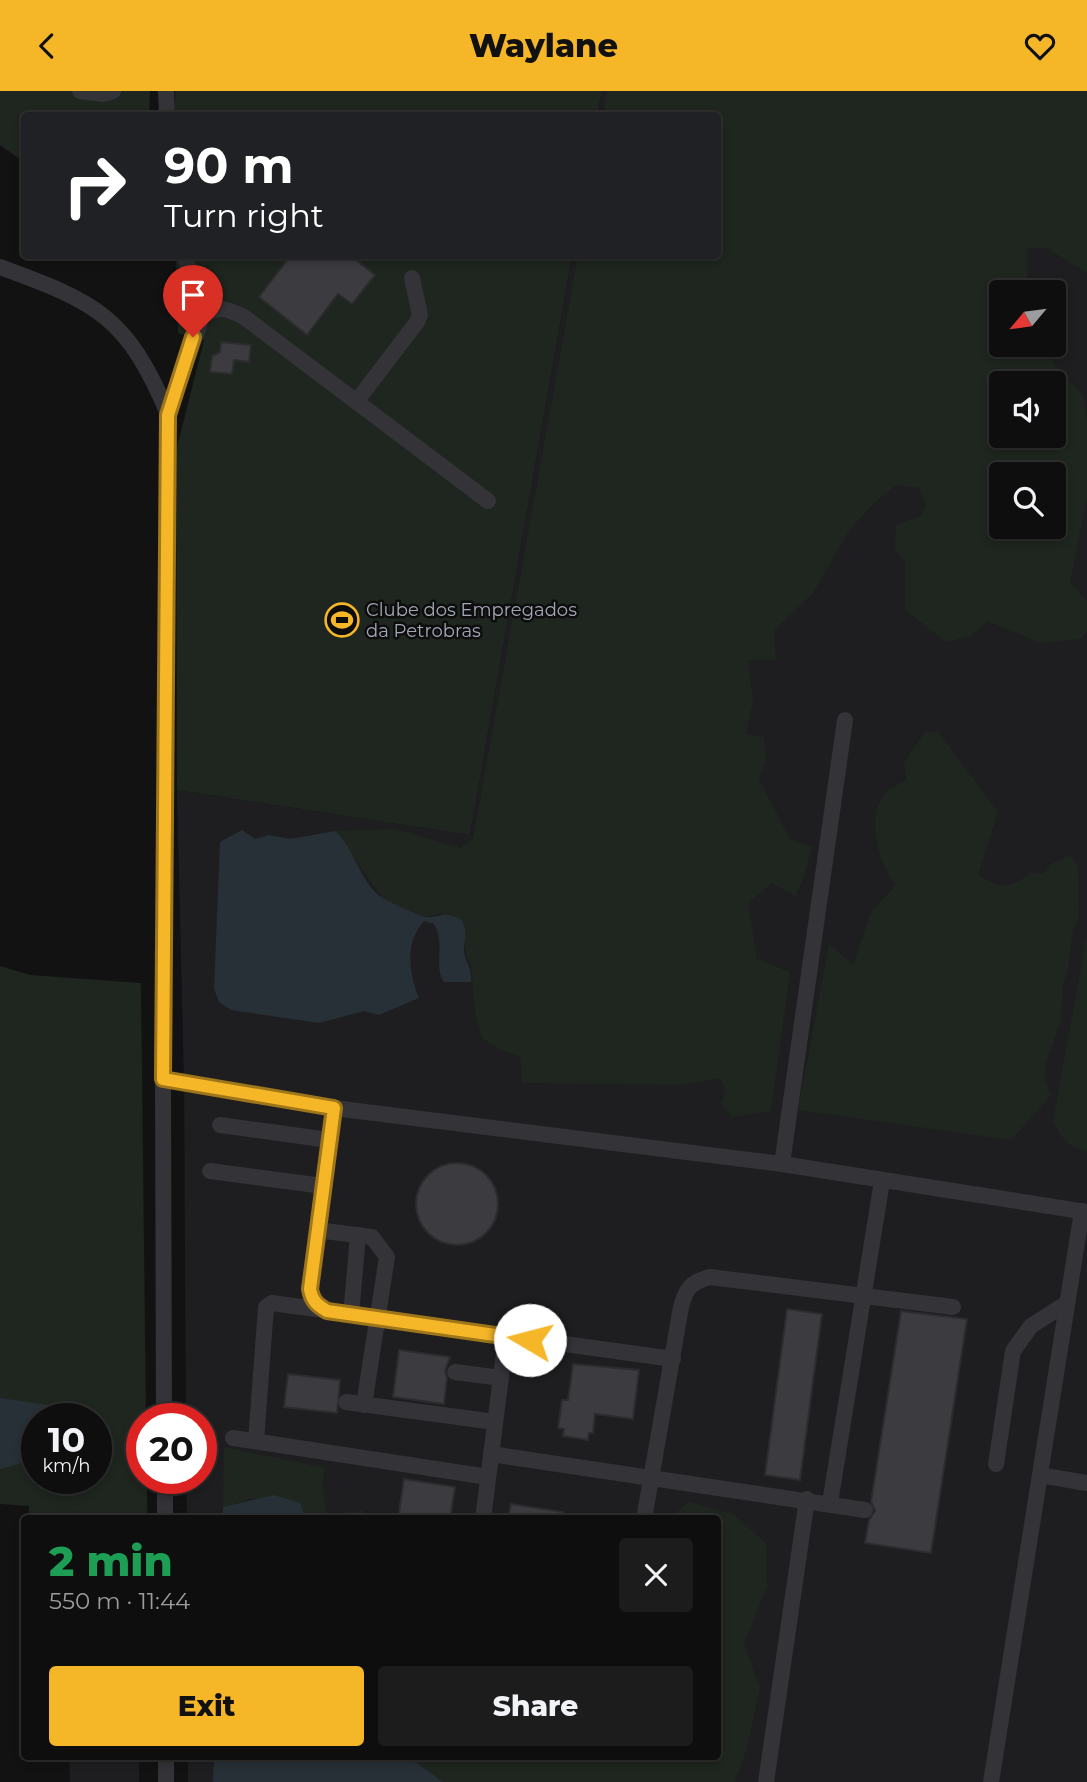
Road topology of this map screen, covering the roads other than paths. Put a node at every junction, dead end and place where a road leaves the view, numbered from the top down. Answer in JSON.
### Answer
{"nodes":[{"id":1,"x":80,"y":91,"type":"edge"},
{"id":2,"x":113,"y":91,"type":"edge"},
{"id":3,"x":166,"y":91,"type":"edge"},
{"id":4,"x":167,"y":112,"type":"edge"},
{"id":5,"x":186,"y":259,"type":"edge"},
{"id":6,"x":0,"y":267,"type":"edge"},
{"id":7,"x":412,"y":278,"type":"dead end"},
{"id":8,"x":202,"y":317,"type":"junction"},
{"id":9,"x":356,"y":402,"type":"junction"},
{"id":10,"x":168,"y":415,"type":"junction"},
{"id":11,"x":488,"y":501,"type":"dead end"},
{"id":12,"x":845,"y":720,"type":"dead end"},
{"id":13,"x":163,"y":1079,"type":"junction"},
{"id":14,"x":334,"y":1108,"type":"junction"},
{"id":15,"x":220,"y":1125,"type":"dead end"},
{"id":16,"x":329,"y":1140,"type":"junction"},
{"id":17,"x":782,"y":1164,"type":"junction"},
{"id":18,"x":210,"y":1171,"type":"dead end"},
{"id":19,"x":882,"y":1181,"type":"junction"},
{"id":20,"x":323,"y":1186,"type":"junction"},
{"id":21,"x":1084,"y":1211,"type":"edge"},
{"id":22,"x":317,"y":1230,"type":"junction"},
{"id":23,"x":358,"y":1235,"type":"junction"},
{"id":24,"x":863,"y":1296,"type":"junction"},
{"id":25,"x":1067,"y":1303,"type":"junction"},
{"id":26,"x":953,"y":1307,"type":"dead end"},
{"id":27,"x":327,"y":1311,"type":"junction"},
{"id":28,"x":351,"y":1315,"type":"junction"},
{"id":29,"x":378,"y":1318,"type":"junction"},
{"id":30,"x":506,"y":1337,"type":"junction"},
{"id":31,"x":673,"y":1359,"type":"junction"},
{"id":32,"x":455,"y":1372,"type":"dead end"},
{"id":33,"x":500,"y":1378,"type":"junction"},
{"id":34,"x":346,"y":1402,"type":"dead end"},
{"id":35,"x":164,"y":1403,"type":"edge"},
{"id":36,"x":364,"y":1405,"type":"junction"},
{"id":37,"x":495,"y":1422,"type":"junction"},
{"id":38,"x":233,"y":1438,"type":"dead end"},
{"id":39,"x":256,"y":1441,"type":"junction"},
{"id":40,"x":491,"y":1454,"type":"junction"},
{"id":41,"x":996,"y":1464,"type":"dead end"},
{"id":42,"x":1040,"y":1475,"type":"junction"},
{"id":43,"x":488,"y":1477,"type":"junction"},
{"id":44,"x":652,"y":1480,"type":"junction"},
{"id":45,"x":1087,"y":1483,"type":"edge"},
{"id":46,"x":164,"y":1494,"type":"edge"},
{"id":47,"x":807,"y":1499,"type":"junction"},
{"id":48,"x":830,"y":1503,"type":"junction"},
{"id":49,"x":865,"y":1510,"type":"dead end"},
{"id":50,"x":165,"y":1515,"type":"edge"},
{"id":51,"x":483,"y":1515,"type":"edge"},
{"id":52,"x":645,"y":1515,"type":"edge"},
{"id":53,"x":166,"y":1760,"type":"edge"},
{"id":54,"x":166,"y":1782,"type":"edge"},
{"id":55,"x":766,"y":1782,"type":"edge"},
{"id":56,"x":992,"y":1782,"type":"edge"}],
"edges":[{"from":1,"to":2,"type":"street"},
{"from":3,"to":4,"type":"street"},
{"from":5,"to":8,"type":"street"},
{"from":6,"to":10,"type":"street"},
{"from":7,"to":9,"type":"street"},
{"from":8,"to":9,"type":"street"},
{"from":8,"to":10,"type":"street"},
{"from":9,"to":11,"type":"street"},
{"from":10,"to":13,"type":"street"},
{"from":12,"to":17,"type":"street"},
{"from":13,"to":14,"type":"street"},
{"from":13,"to":35,"type":"street"},
{"from":14,"to":16,"type":"street"},
{"from":14,"to":17,"type":"street"},
{"from":15,"to":16,"type":"street"},
{"from":16,"to":20,"type":"street"},
{"from":17,"to":19,"type":"street"},
{"from":18,"to":20,"type":"street"},
{"from":19,"to":21,"type":"street"},
{"from":19,"to":24,"type":"street"},
{"from":20,"to":22,"type":"street"},
{"from":21,"to":25,"type":"street"},
{"from":22,"to":23,"type":"street"},
{"from":22,"to":27,"type":"street"},
{"from":23,"to":28,"type":"street"},
{"from":23,"to":29,"type":"street"},
{"from":24,"to":26,"type":"street"},
{"from":24,"to":31,"type":"street"},
{"from":24,"to":48,"type":"street"},
{"from":25,"to":41,"type":"street"},
{"from":25,"to":42,"type":"street"},
{"from":27,"to":28,"type":"street"},
{"from":27,"to":39,"type":"street"},
{"from":28,"to":29,"type":"street"},
{"from":29,"to":30,"type":"street"},
{"from":29,"to":36,"type":"street"},
{"from":30,"to":31,"type":"street"},
{"from":30,"to":33,"type":"street"},
{"from":31,"to":44,"type":"street"},
{"from":32,"to":33,"type":"street"},
{"from":33,"to":37,"type":"street"},
{"from":34,"to":36,"type":"street"},
{"from":36,"to":37,"type":"street"},
{"from":37,"to":40,"type":"street"},
{"from":38,"to":39,"type":"street"},
{"from":39,"to":43,"type":"street"},
{"from":40,"to":43,"type":"street"},
{"from":40,"to":44,"type":"street"},
{"from":42,"to":45,"type":"street"},
{"from":42,"to":56,"type":"street"},
{"from":43,"to":51,"type":"street"},
{"from":44,"to":47,"type":"street"},
{"from":44,"to":52,"type":"street"},
{"from":46,"to":50,"type":"street"},
{"from":47,"to":48,"type":"street"},
{"from":47,"to":55,"type":"street"},
{"from":48,"to":49,"type":"street"},
{"from":53,"to":54,"type":"street"}]}
